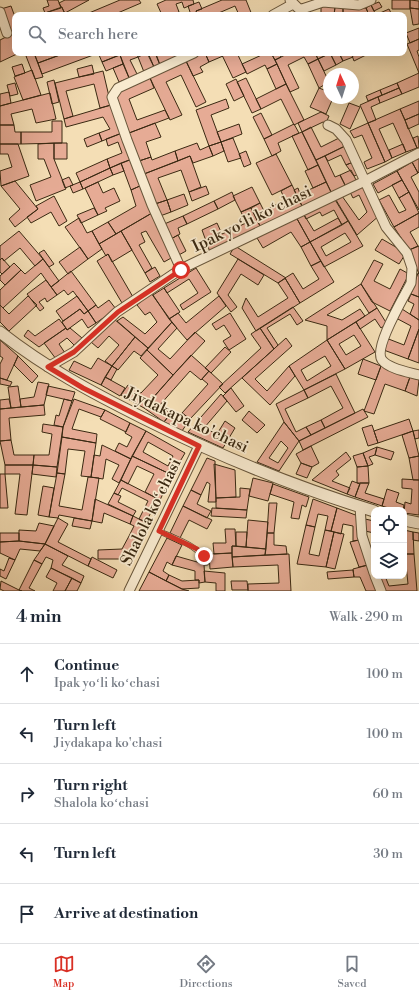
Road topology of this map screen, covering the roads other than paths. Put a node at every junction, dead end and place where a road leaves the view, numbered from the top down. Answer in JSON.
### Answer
{"nodes":[{"id":1,"x":371,"y":0,"type":"edge"},
{"id":2,"x":292,"y":2,"type":"edge"},
{"id":3,"x":0,"y":12,"type":"edge"},
{"id":4,"x":277,"y":12,"type":"edge"},
{"id":5,"x":8,"y":33,"type":"dead end"},
{"id":6,"x":187,"y":56,"type":"edge"},
{"id":7,"x":328,"y":125,"type":"dead end"},
{"id":8,"x":419,"y":153,"type":"edge"},
{"id":9,"x":365,"y":182,"type":"junction"},
{"id":10,"x":181,"y":270,"type":"junction"},
{"id":11,"x":0,"y":332,"type":"edge"},
{"id":12,"x":48,"y":367,"type":"junction"},
{"id":13,"x":419,"y":375,"type":"edge"},
{"id":14,"x":199,"y":446,"type":"junction"},
{"id":15,"x":360,"y":507,"type":"junction"},
{"id":16,"x":371,"y":510,"type":"edge"},
{"id":17,"x":407,"y":521,"type":"edge"},
{"id":18,"x":419,"y":523,"type":"edge"},
{"id":19,"x":159,"y":531,"type":"junction"},
{"id":20,"x":206,"y":563,"type":"dead end"},
{"id":21,"x":371,"y":564,"type":"edge"},
{"id":22,"x":376,"y":579,"type":"edge"},
{"id":23,"x":129,"y":591,"type":"edge"},
{"id":24,"x":381,"y":591,"type":"edge"}],
"edges":[{"from":1,"to":2,"type":"street"},
{"from":2,"to":4,"type":"street"},
{"from":3,"to":5,"type":"street"},
{"from":6,"to":10,"type":"street"},
{"from":7,"to":9,"type":"street"},
{"from":8,"to":9,"type":"street","name":"Ipak yoʻli koʻchasi"},
{"from":9,"to":10,"type":"street","name":"Ipak yoʻli koʻchasi"},
{"from":9,"to":13,"type":"street"},
{"from":10,"to":12,"type":"street","name":"Ipak yoʻli koʻchasi"},
{"from":11,"to":12,"type":"street","name":"Jiydakapa ko'chasi"},
{"from":12,"to":14,"type":"street","name":"Jiydakapa ko'chasi"},
{"from":14,"to":15,"type":"street","name":"Jiydakapa ko'chasi"},
{"from":14,"to":19,"type":"street","name":"Shalola koʻchasi"},
{"from":15,"to":16,"type":"street","name":"Jiydakapa ko'chasi"},
{"from":15,"to":21,"type":"street"},
{"from":17,"to":18,"type":"street"},
{"from":19,"to":20,"type":"lane"},
{"from":19,"to":23,"type":"street","name":"Shalola koʻchasi"},
{"from":22,"to":24,"type":"street"}]}
